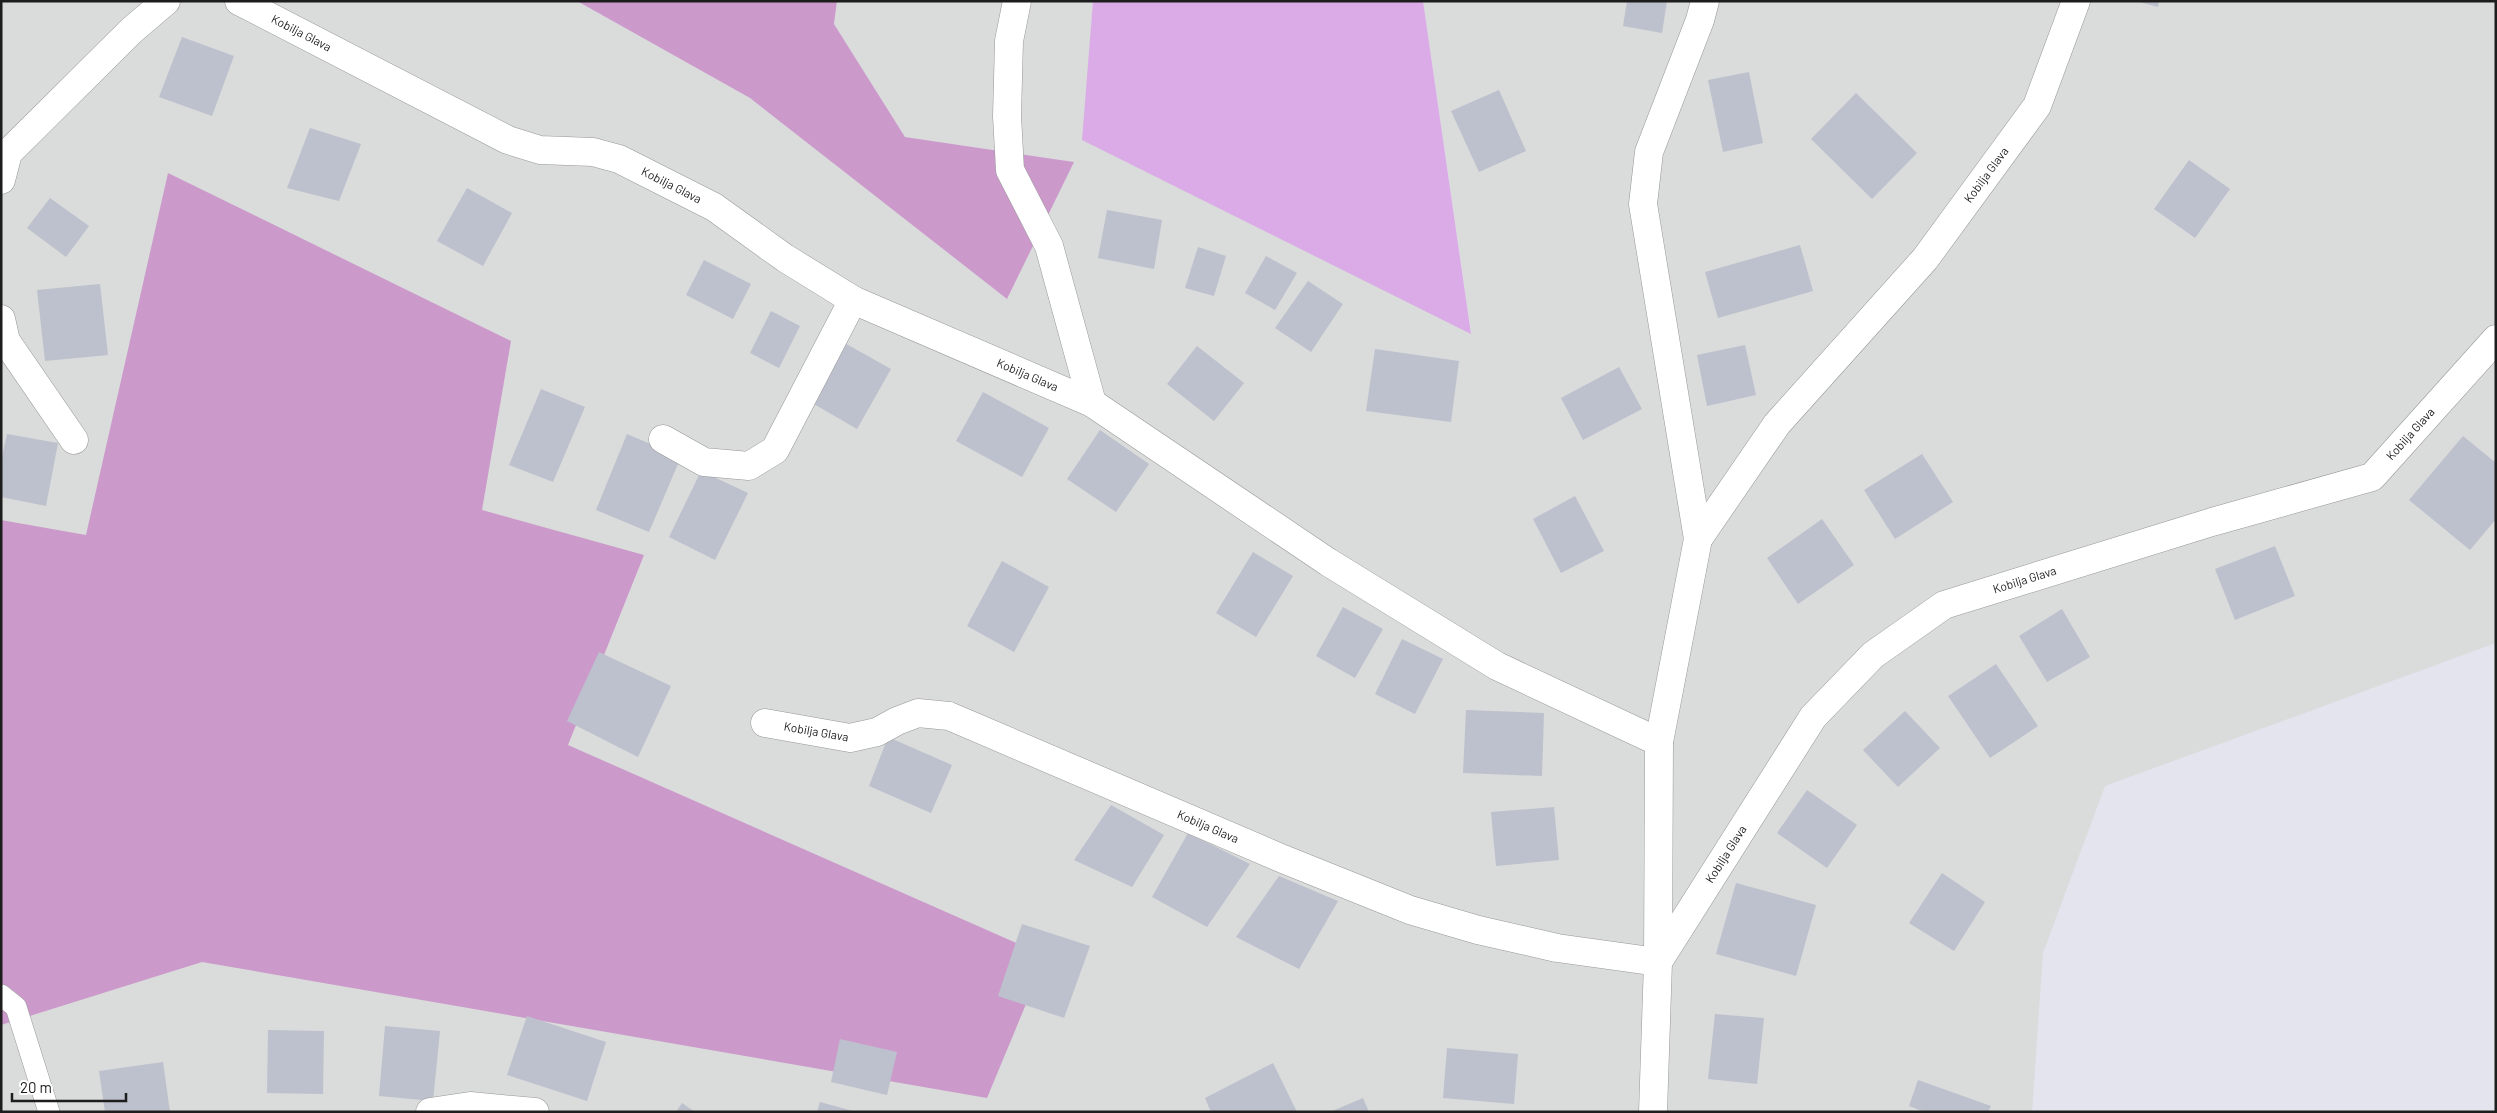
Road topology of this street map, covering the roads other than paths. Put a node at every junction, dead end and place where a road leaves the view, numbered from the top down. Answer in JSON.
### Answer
{"nodes":[{"id":1,"x":166,"y":1,"type":"edge"},
{"id":2,"x":239,"y":1,"type":"edge"},
{"id":3,"x":1017,"y":1,"type":"edge"},
{"id":4,"x":1704,"y":1,"type":"edge"},
{"id":5,"x":2076,"y":1,"type":"edge"},
{"id":6,"x":1,"y":180,"type":"edge"},
{"id":7,"x":853,"y":300,"type":"junction"},
{"id":8,"x":1,"y":319,"type":"edge"},
{"id":9,"x":2496,"y":339,"type":"edge"},
{"id":10,"x":1092,"y":403,"type":"junction"},
{"id":11,"x":663,"y":439,"type":"dead end"},
{"id":12,"x":74,"y":440,"type":"dead end"},
{"id":13,"x":1698,"y":539,"type":"junction"},
{"id":14,"x":765,"y":723,"type":"dead end"},
{"id":15,"x":1659,"y":742,"type":"junction"},
{"id":16,"x":1658,"y":962,"type":"junction"},
{"id":17,"x":1,"y":995,"type":"edge"},
{"id":18,"x":49,"y":1112,"type":"edge"},
{"id":19,"x":430,"y":1112,"type":"edge"},
{"id":20,"x":535,"y":1112,"type":"edge"},
{"id":21,"x":1653,"y":1112,"type":"edge"}],
"edges":[{"from":1,"to":6,"type":"street"},
{"from":2,"to":7,"type":"street","name":"Kobilja Glava"},
{"from":3,"to":10,"type":"street"},
{"from":4,"to":13,"type":"street","name":"Kobilja Glava"},
{"from":5,"to":13,"type":"street","name":"Kobilja Glava"},
{"from":7,"to":10,"type":"street","name":"Kobilja Glava"},
{"from":7,"to":11,"type":"street"},
{"from":8,"to":12,"type":"street"},
{"from":9,"to":16,"type":"street","name":"Kobilja Glava"},
{"from":10,"to":15,"type":"street","name":"Kobilja Glava"},
{"from":13,"to":15,"type":"street","name":"Kobilja Glava"},
{"from":14,"to":16,"type":"street","name":"Kobilja Glava"},
{"from":15,"to":16,"type":"street","name":"Kobilja Glava"},
{"from":16,"to":21,"type":"street","name":"Kobilja Glava"},
{"from":17,"to":18,"type":"lane"},
{"from":19,"to":20,"type":"street"}]}
